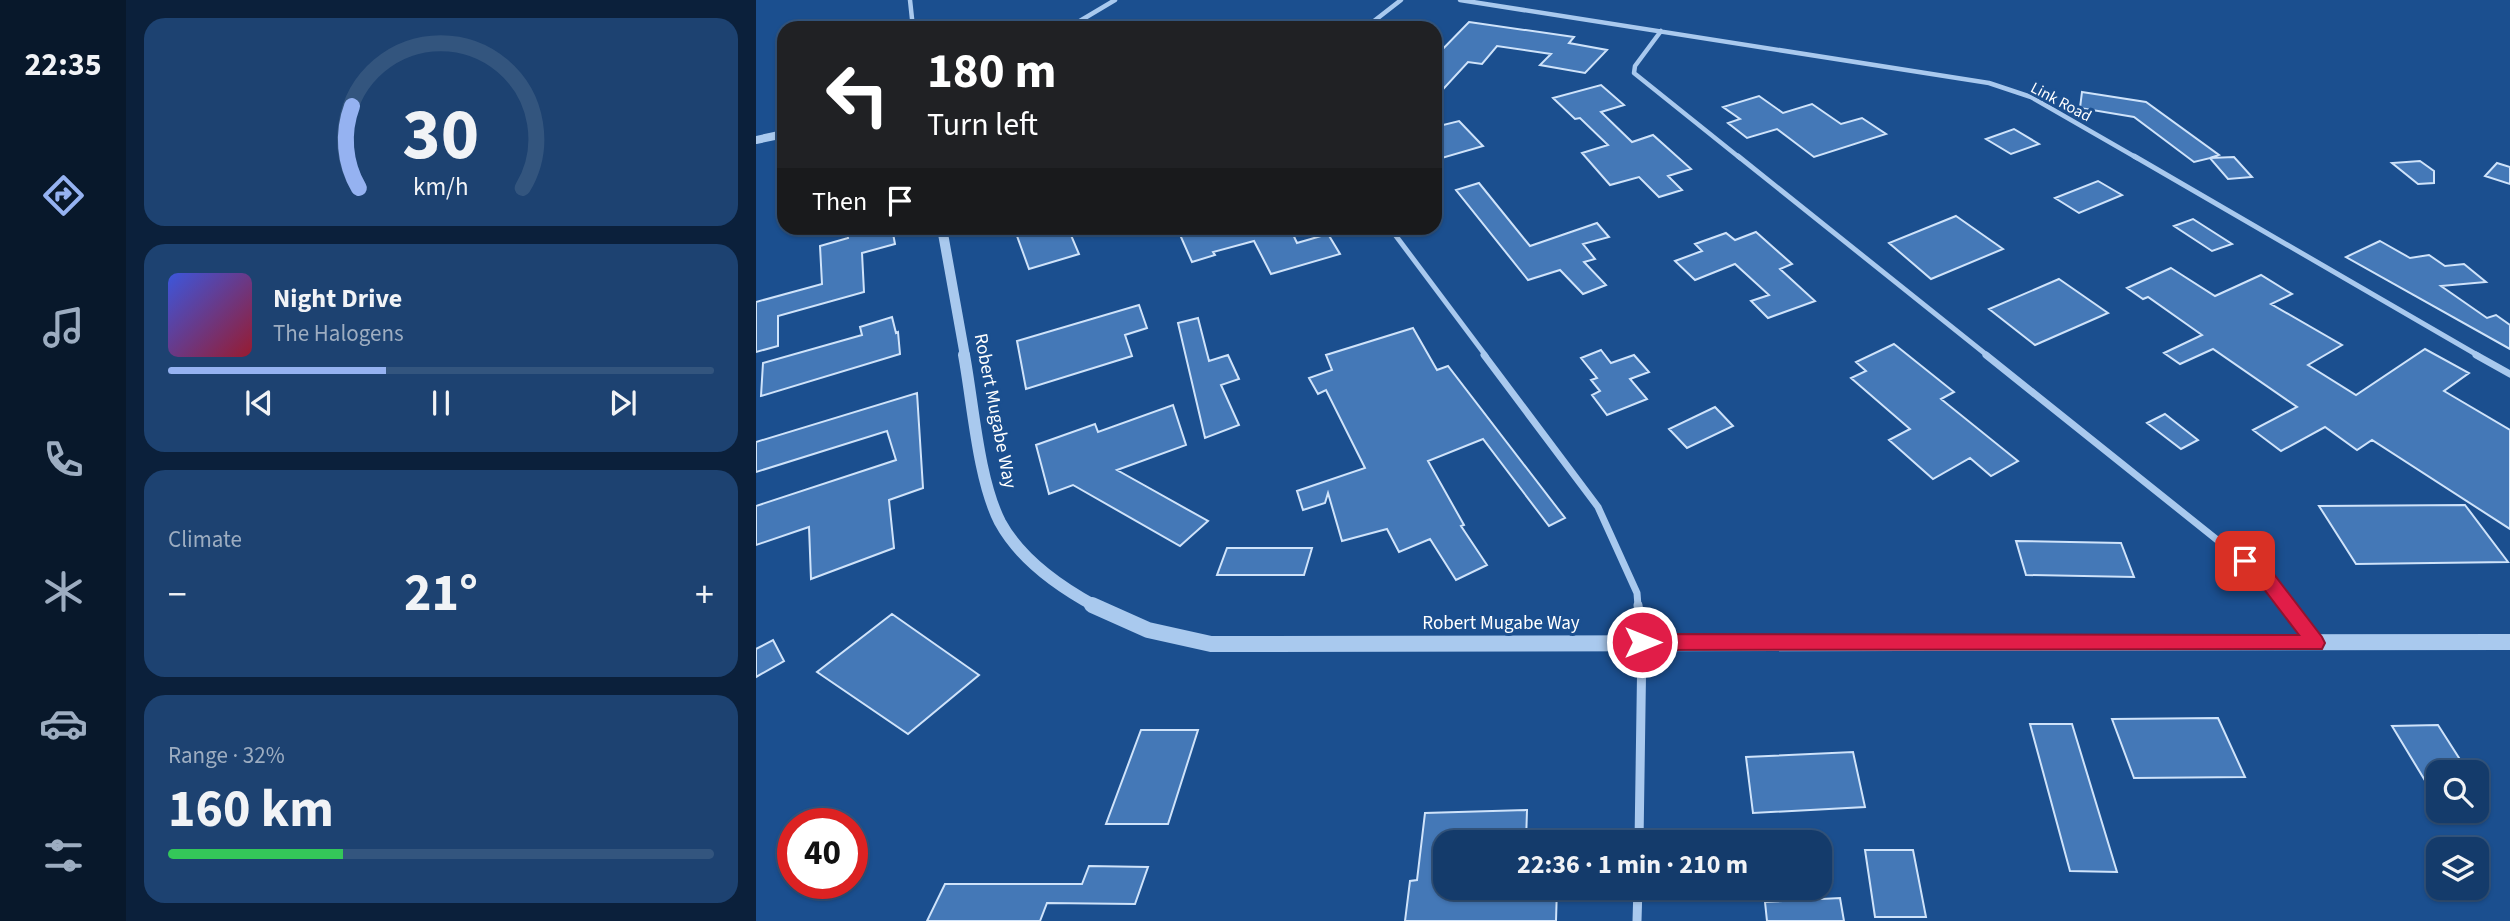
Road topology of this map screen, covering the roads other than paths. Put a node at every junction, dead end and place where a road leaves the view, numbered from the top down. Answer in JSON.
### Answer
{"nodes":[{"id":1,"x":910,"y":0,"type":"edge"},
{"id":2,"x":1115,"y":0,"type":"edge"},
{"id":3,"x":1401,"y":0,"type":"edge"},
{"id":4,"x":1460,"y":0,"type":"edge"},
{"id":5,"x":912,"y":21,"type":"edge"},
{"id":6,"x":1080,"y":21,"type":"edge"},
{"id":7,"x":1374,"y":21,"type":"edge"},
{"id":8,"x":1661,"y":31,"type":"junction"},
{"id":9,"x":777,"y":136,"type":"edge"},
{"id":10,"x":756,"y":140,"type":"edge"},
{"id":11,"x":944,"y":235,"type":"edge"},
{"id":12,"x":1395,"y":235,"type":"edge"},
{"id":13,"x":2510,"y":374,"type":"edge"},
{"id":14,"x":1642,"y":642,"type":"junction"},
{"id":15,"x":2510,"y":642,"type":"edge"},
{"id":16,"x":2316,"y":643,"type":"junction"},
{"id":17,"x":1639,"y":830,"type":"edge"},
{"id":18,"x":1638,"y":900,"type":"edge"},
{"id":19,"x":1637,"y":921,"type":"edge"}],
"edges":[{"from":1,"to":5,"type":"street"},
{"from":2,"to":6,"type":"street"},
{"from":3,"to":7,"type":"street"},
{"from":4,"to":8,"type":"street","name":"Link Road"},
{"from":8,"to":13,"type":"street","name":"Link Road"},
{"from":8,"to":16,"type":"street"},
{"from":9,"to":10,"type":"street"},
{"from":11,"to":14,"type":"street","name":"Robert Mugabe Way"},
{"from":12,"to":14,"type":"street"},
{"from":14,"to":16,"type":"street","name":"Robert Mugabe Way"},
{"from":14,"to":17,"type":"street"},
{"from":15,"to":16,"type":"street","name":"Robert Mugabe Way"},
{"from":18,"to":19,"type":"street"}]}
